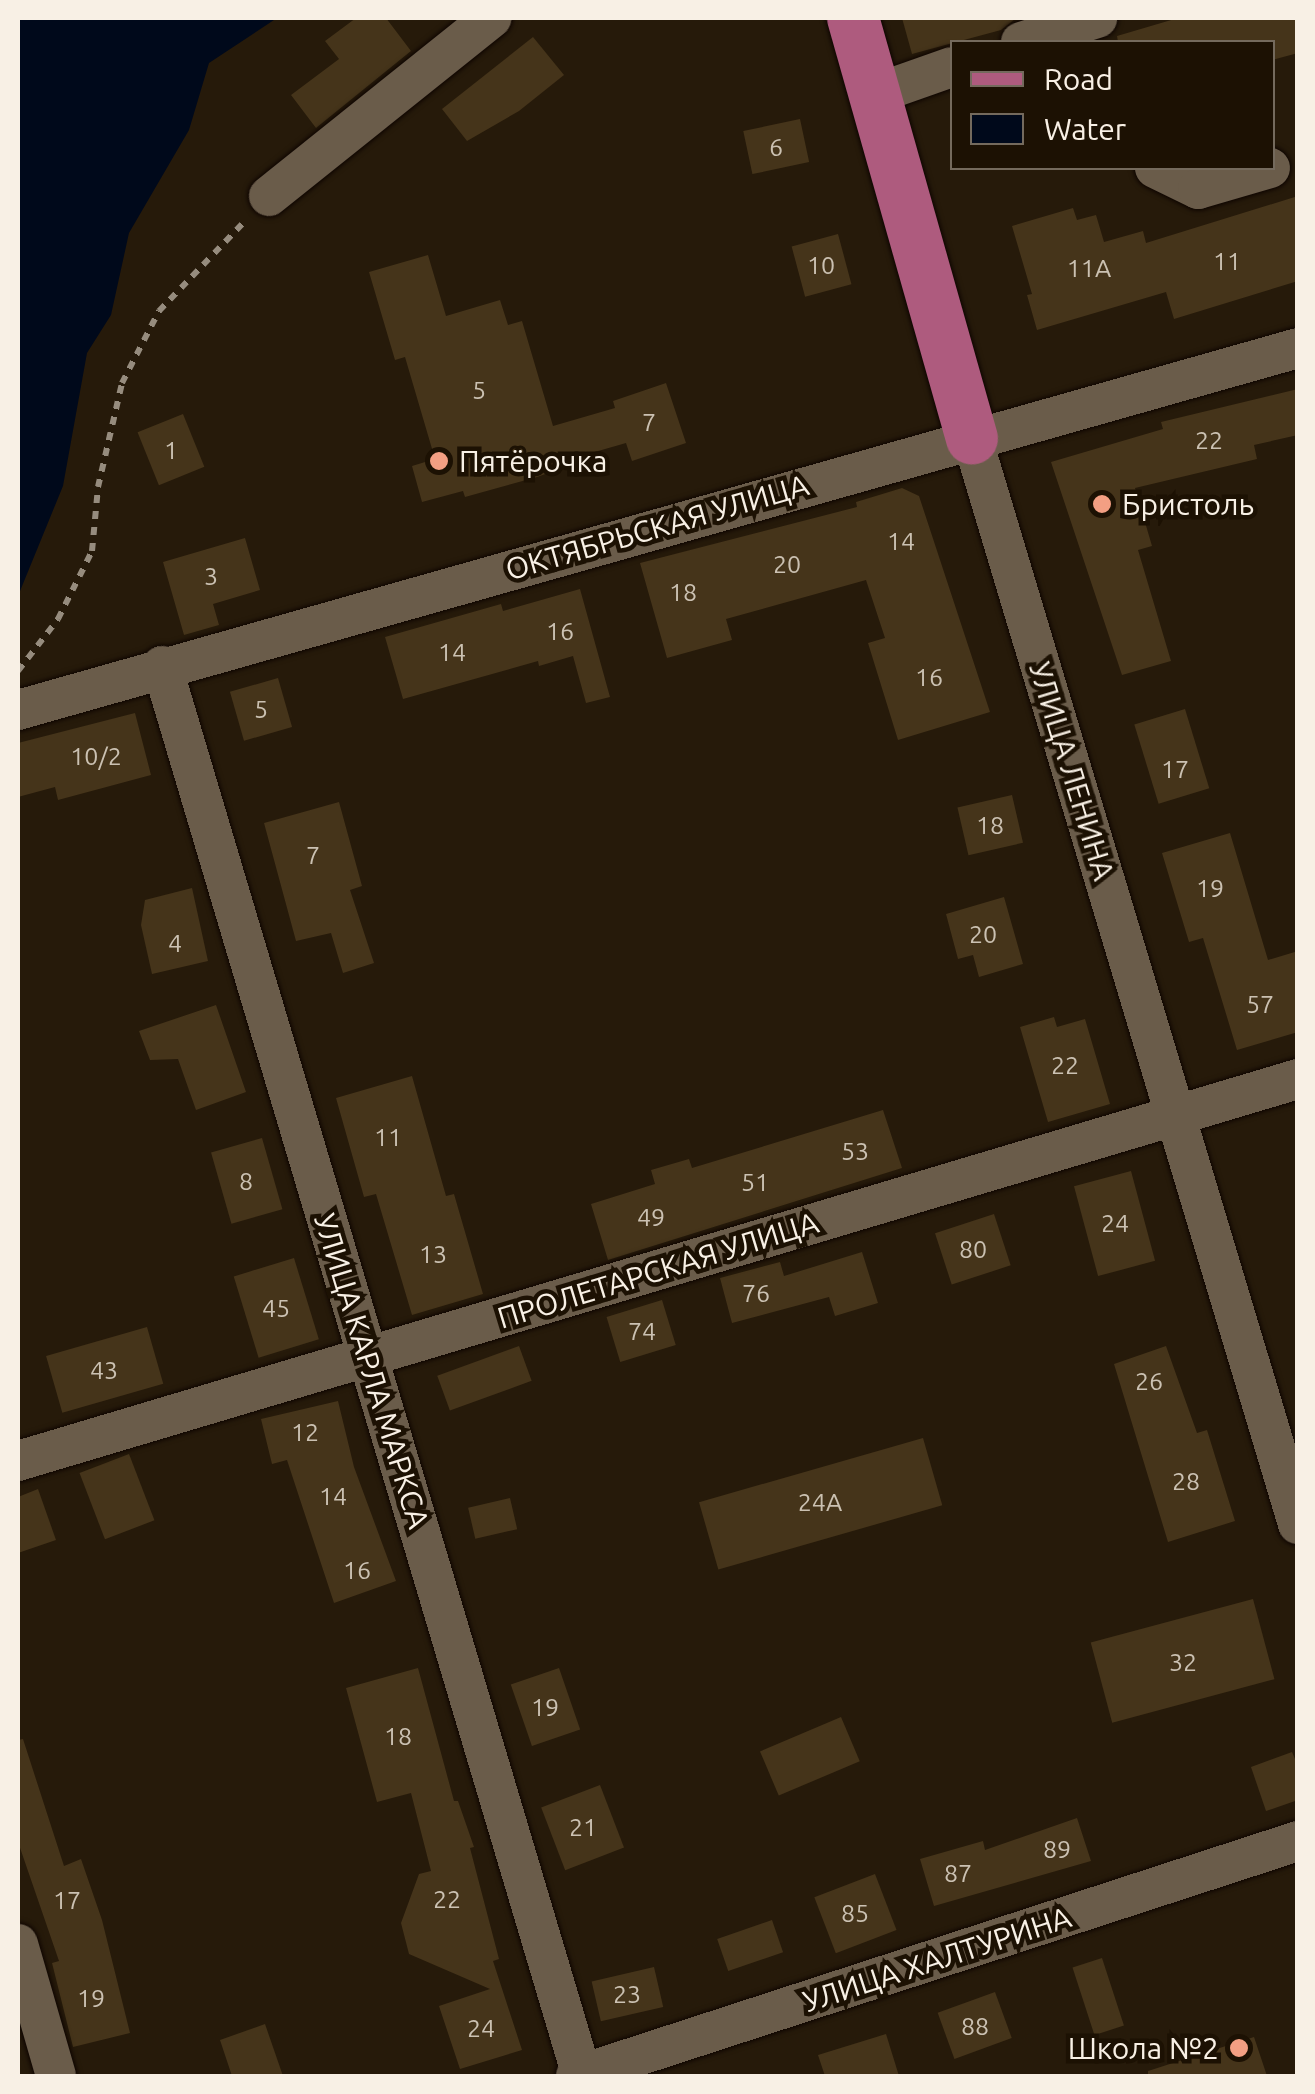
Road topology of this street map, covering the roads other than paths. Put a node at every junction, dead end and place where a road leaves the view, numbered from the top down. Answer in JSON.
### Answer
{"nodes":[{"id":1,"x":491,"y":18,"type":"edge"},
{"id":2,"x":853,"y":18,"type":"edge"},
{"id":3,"x":1096,"y":18,"type":"edge"},
{"id":4,"x":1035,"y":35,"type":"edge"},
{"id":5,"x":950,"y":67,"type":"edge"},
{"id":6,"x":878,"y":93,"type":"junction"},
{"id":7,"x":1159,"y":170,"type":"edge"},
{"id":8,"x":1261,"y":170,"type":"edge"},
{"id":9,"x":269,"y":196,"type":"road end"},
{"id":10,"x":1298,"y":348,"type":"edge"},
{"id":11,"x":972,"y":438,"type":"junction"},
{"id":12,"x":162,"y":666,"type":"junction"},
{"id":13,"x":18,"y":710,"type":"edge"},
{"id":14,"x":1298,"y":1079,"type":"edge"},
{"id":15,"x":1175,"y":1114,"type":"junction"},
{"id":16,"x":368,"y":1357,"type":"junction"},
{"id":17,"x":18,"y":1461,"type":"edge"},
{"id":18,"x":1298,"y":1524,"type":"edge"},
{"id":19,"x":1298,"y":1841,"type":"edge"},
{"id":20,"x":18,"y":1944,"type":"edge"},
{"id":21,"x":56,"y":2076,"type":"edge"},
{"id":22,"x":580,"y":2076,"type":"edge"}],
"edges":[{"from":1,"to":9,"type":"street"},
{"from":2,"to":6,"type":"main road","name":"УЛИЦА ЛЕНИНА"},
{"from":3,"to":4,"type":"street"},
{"from":5,"to":6,"type":"street"},
{"from":6,"to":11,"type":"main road","name":"УЛИЦА ЛЕНИНА"},
{"from":7,"to":8,"type":"street"},
{"from":10,"to":11,"type":"street","name":"ОКТЯБРЬСКАЯ УЛИЦА"},
{"from":11,"to":12,"type":"street","name":"ОКТЯБРЬСКАЯ УЛИЦА"},
{"from":11,"to":15,"type":"street","name":"УЛИЦА ЛЕНИНА"},
{"from":12,"to":13,"type":"street","name":"ОКТЯБРЬСКАЯ УЛИЦА"},
{"from":12,"to":16,"type":"street","name":"УЛИЦА КАРЛА МАРКСА"},
{"from":14,"to":15,"type":"street","name":"ПРОЛЕТАРСКАЯ УЛИЦА"},
{"from":15,"to":16,"type":"street","name":"ПРОЛЕТАРСКАЯ УЛИЦА"},
{"from":15,"to":18,"type":"street","name":"УЛИЦА ЛЕНИНА"},
{"from":16,"to":17,"type":"street","name":"ПРОЛЕТАРСКАЯ УЛИЦА"},
{"from":16,"to":22,"type":"street","name":"УЛИЦА КАРЛА МАРКСА"},
{"from":19,"to":22,"type":"street","name":"УЛИЦА ХАЛТУРИНА"},
{"from":20,"to":21,"type":"street"}]}
